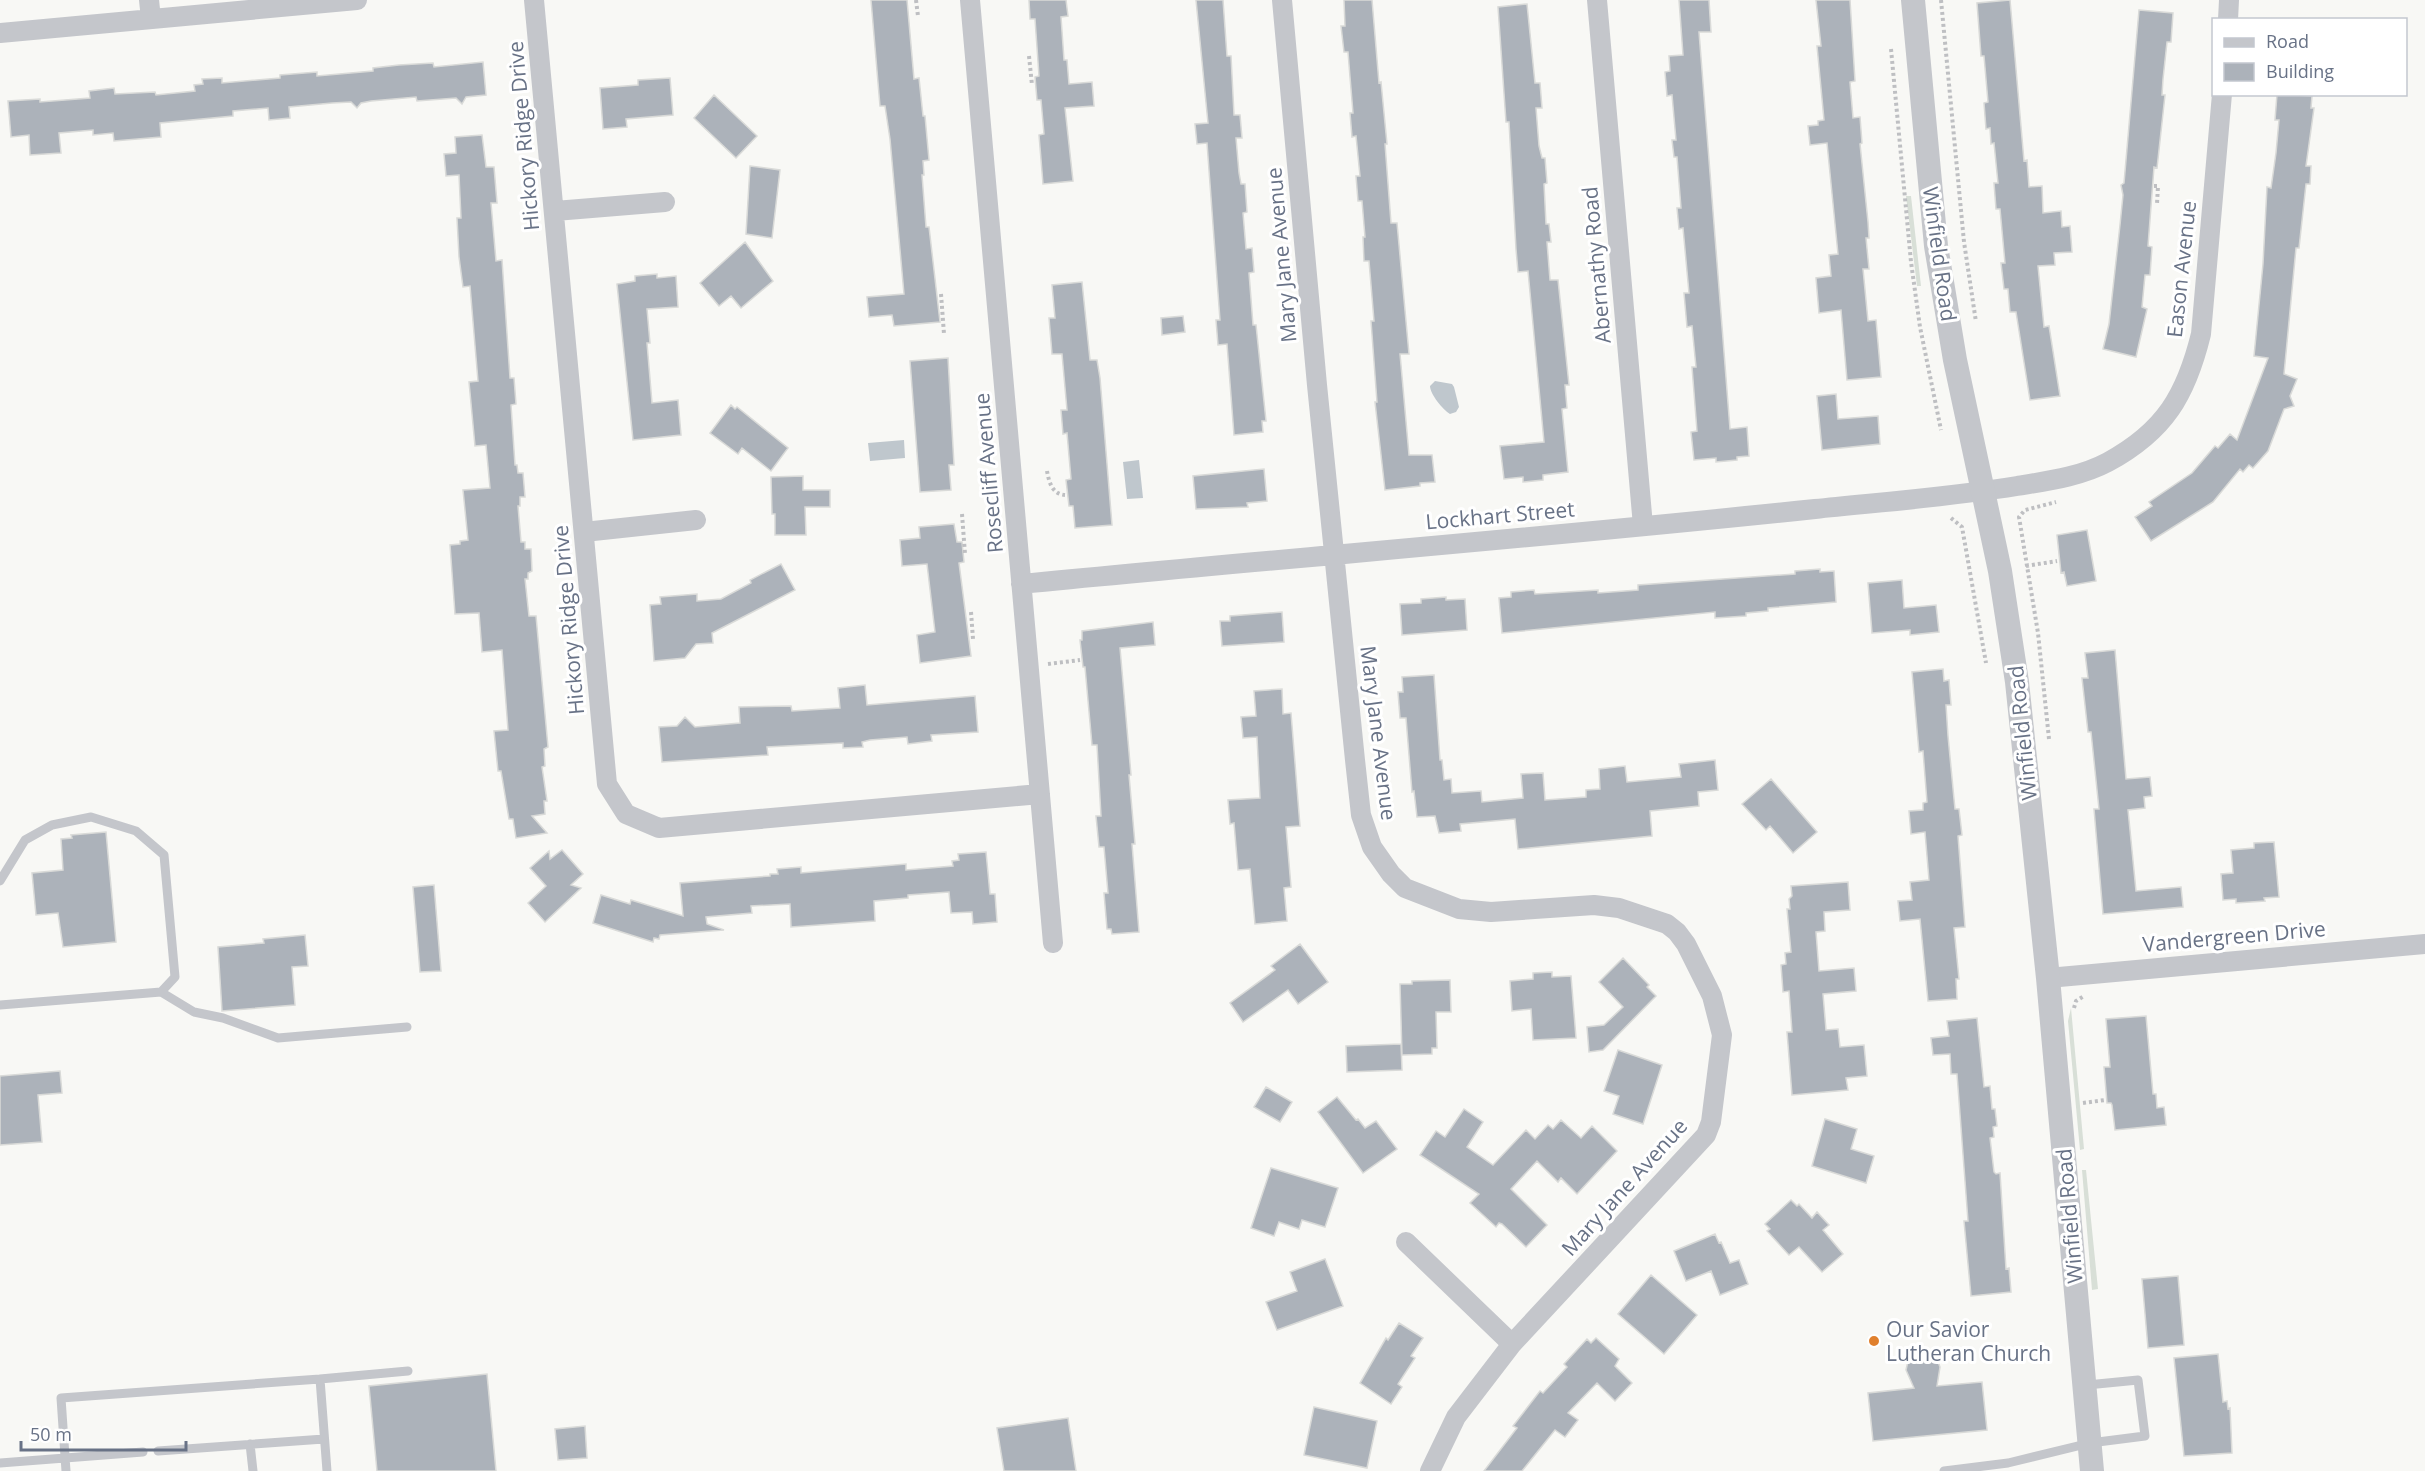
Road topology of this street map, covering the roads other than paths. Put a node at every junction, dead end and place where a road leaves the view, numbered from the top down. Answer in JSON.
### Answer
{"nodes":[{"id":1,"x":357,"y":0,"type":"edge"},
{"id":2,"x":534,"y":0,"type":"edge"},
{"id":3,"x":970,"y":0,"type":"edge"},
{"id":4,"x":1282,"y":0,"type":"edge"},
{"id":5,"x":1597,"y":0,"type":"edge"},
{"id":6,"x":1913,"y":0,"type":"edge"},
{"id":7,"x":2229,"y":0,"type":"edge"},
{"id":8,"x":150,"y":9,"type":"edge"},
{"id":9,"x":2228,"y":18,"type":"edge"},
{"id":10,"x":0,"y":33,"type":"edge"},
{"id":11,"x":2222,"y":96,"type":"edge"},
{"id":12,"x":664,"y":202,"type":"dead end"},
{"id":13,"x":555,"y":211,"type":"junction"},
{"id":14,"x":1982,"y":492,"type":"junction"},
{"id":15,"x":696,"y":520,"type":"dead end"},
{"id":16,"x":1642,"y":526,"type":"junction"},
{"id":17,"x":584,"y":532,"type":"junction"},
{"id":18,"x":1334,"y":553,"type":"junction"},
{"id":19,"x":1022,"y":584,"type":"junction"},
{"id":20,"x":1040,"y":794,"type":"junction"},
{"id":21,"x":0,"y":881,"type":"edge"},
{"id":22,"x":1053,"y":943,"type":"dead end"},
{"id":23,"x":2425,"y":944,"type":"edge"},
{"id":24,"x":2048,"y":978,"type":"junction"},
{"id":25,"x":161,"y":992,"type":"junction"},
{"id":26,"x":0,"y":1005,"type":"edge"},
{"id":27,"x":407,"y":1027,"type":"dead end"},
{"id":28,"x":1406,"y":1242,"type":"dead end"},
{"id":29,"x":1512,"y":1344,"type":"junction"},
{"id":30,"x":408,"y":1371,"type":"dead end"},
{"id":31,"x":320,"y":1379,"type":"junction"},
{"id":32,"x":2084,"y":1385,"type":"junction"},
{"id":33,"x":324,"y":1439,"type":"junction"},
{"id":34,"x":2090,"y":1443,"type":"junction"},
{"id":35,"x":250,"y":1444,"type":"junction"},
{"id":36,"x":158,"y":1451,"type":"dead end"},
{"id":37,"x":143,"y":1452,"type":"dead end"},
{"id":38,"x":65,"y":1457,"type":"junction"},
{"id":39,"x":0,"y":1463,"type":"edge"},
{"id":40,"x":2009,"y":1467,"type":"edge"},
{"id":41,"x":66,"y":1471,"type":"edge"},
{"id":42,"x":253,"y":1471,"type":"edge"},
{"id":43,"x":327,"y":1471,"type":"edge"},
{"id":44,"x":1430,"y":1471,"type":"edge"},
{"id":45,"x":1944,"y":1471,"type":"edge"},
{"id":46,"x":2092,"y":1471,"type":"edge"}],
"edges":[{"from":1,"to":8,"type":"street"},
{"from":2,"to":13,"type":"street","name":"Hickory Ridge Drive"},
{"from":3,"to":19,"type":"street","name":"Rosecliff Avenue"},
{"from":4,"to":18,"type":"street","name":"Mary Jane Avenue"},
{"from":5,"to":16,"type":"street","name":"Abernathy Road"},
{"from":6,"to":14,"type":"street","name":"Winfield Road"},
{"from":7,"to":9,"type":"street"},
{"from":8,"to":10,"type":"street"},
{"from":11,"to":14,"type":"street","name":"Eason Avenue"},
{"from":12,"to":13,"type":"street"},
{"from":13,"to":17,"type":"street","name":"Hickory Ridge Drive"},
{"from":14,"to":16,"type":"street","name":"Lockhart Street"},
{"from":14,"to":24,"type":"street","name":"Winfield Road"},
{"from":15,"to":17,"type":"street"},
{"from":16,"to":18,"type":"street","name":"Lockhart Street"},
{"from":17,"to":20,"type":"street","name":"Hickory Ridge Drive"},
{"from":18,"to":19,"type":"street","name":"Lockhart Street"},
{"from":18,"to":29,"type":"street","name":"Mary Jane Avenue"},
{"from":19,"to":20,"type":"street","name":"Rosecliff Avenue"},
{"from":20,"to":22,"type":"street","name":"Rosecliff Avenue"},
{"from":21,"to":25,"type":"lane"},
{"from":23,"to":24,"type":"street","name":"Vandergreen Drive"},
{"from":24,"to":32,"type":"street","name":"Winfield Road"},
{"from":25,"to":26,"type":"lane"},
{"from":25,"to":27,"type":"lane"},
{"from":28,"to":29,"type":"street"},
{"from":29,"to":44,"type":"street","name":"Mary Jane Avenue"},
{"from":30,"to":31,"type":"lane"},
{"from":31,"to":33,"type":"lane"},
{"from":31,"to":38,"type":"lane"},
{"from":32,"to":34,"type":"street","name":"Winfield Road"},
{"from":32,"to":34,"type":"lane"},
{"from":33,"to":35,"type":"lane"},
{"from":33,"to":43,"type":"lane"},
{"from":34,"to":40,"type":"lane"},
{"from":34,"to":46,"type":"street","name":"Winfield Road"},
{"from":35,"to":36,"type":"lane"},
{"from":35,"to":42,"type":"lane"},
{"from":37,"to":38,"type":"lane"},
{"from":38,"to":39,"type":"lane"},
{"from":38,"to":41,"type":"lane"},
{"from":40,"to":45,"type":"lane"}]}
